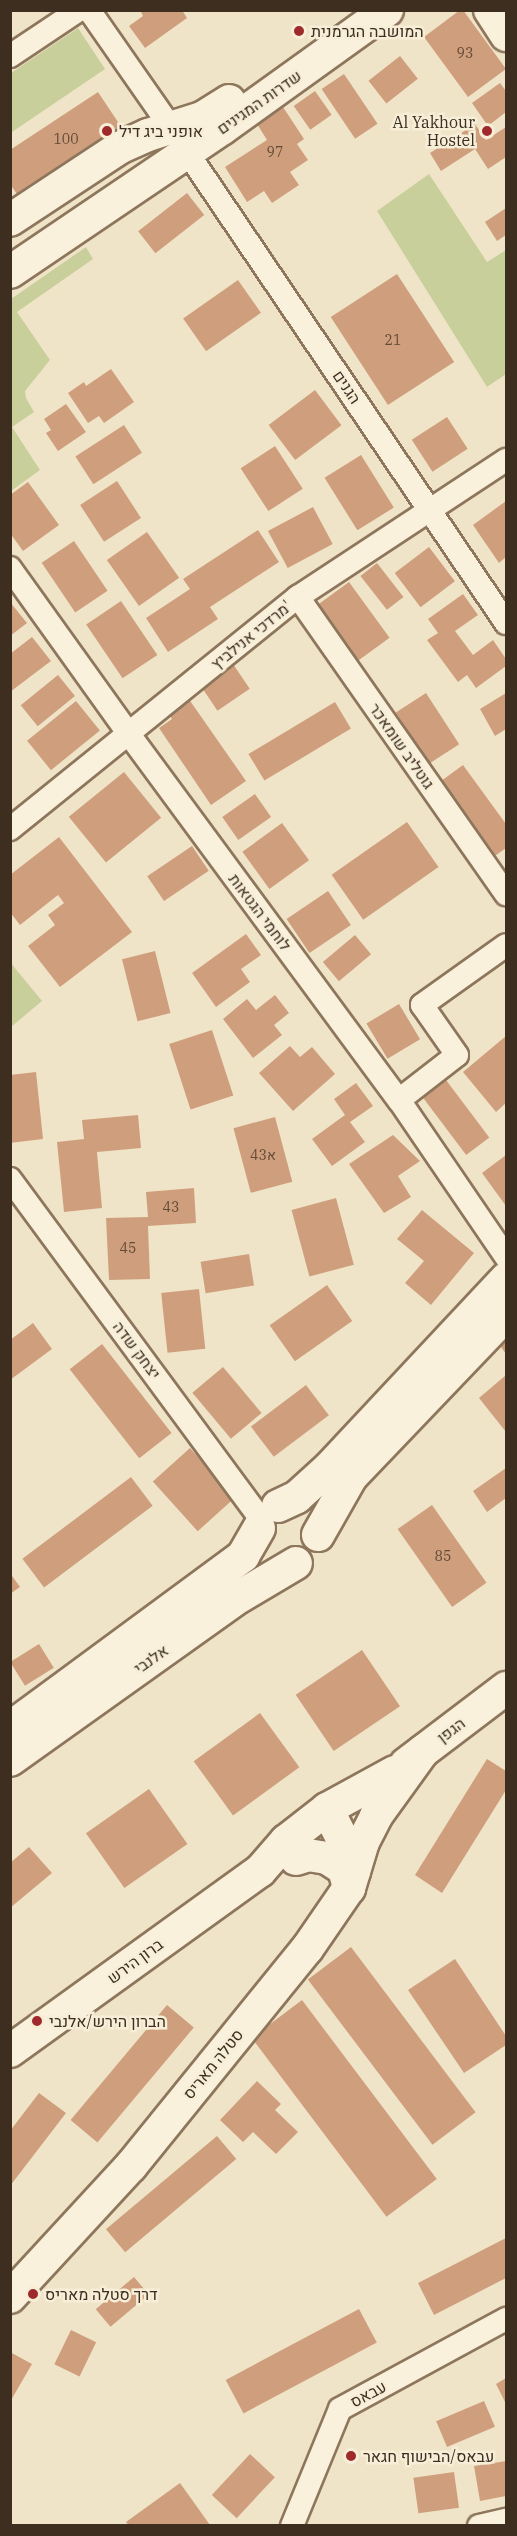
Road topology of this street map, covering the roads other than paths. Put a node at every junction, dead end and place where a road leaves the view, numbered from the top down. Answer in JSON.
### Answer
{"nodes":[{"id":1,"x":80,"y":10,"type":"edge"},
{"id":2,"x":89,"y":10,"type":"edge"},
{"id":3,"x":353,"y":10,"type":"edge"},
{"id":4,"x":387,"y":10,"type":"edge"},
{"id":5,"x":490,"y":10,"type":"edge"},
{"id":6,"x":507,"y":35,"type":"edge"},
{"id":7,"x":10,"y":56,"type":"edge"},
{"id":8,"x":180,"y":140,"type":"junction"},
{"id":9,"x":10,"y":220,"type":"edge"},
{"id":10,"x":10,"y":272,"type":"edge"},
{"id":11,"x":507,"y":460,"type":"edge"},
{"id":12,"x":432,"y":511,"type":"junction"},
{"id":13,"x":10,"y":568,"type":"edge"},
{"id":14,"x":298,"y":597,"type":"junction"},
{"id":15,"x":507,"y":623,"type":"edge"},
{"id":16,"x":128,"y":733,"type":"junction"},
{"id":17,"x":10,"y":829,"type":"edge"},
{"id":18,"x":507,"y":894,"type":"edge"},
{"id":19,"x":507,"y":945,"type":"edge"},
{"id":20,"x":399,"y":1100,"type":"junction"},
{"id":21,"x":10,"y":1179,"type":"edge"},
{"id":22,"x":507,"y":1257,"type":"edge"},
{"id":23,"x":507,"y":1279,"type":"edge"},
{"id":24,"x":506,"y":1315,"type":"edge"},
{"id":25,"x":266,"y":1518,"type":"junction"},
{"id":26,"x":318,"y":1535,"type":"junction"},
{"id":27,"x":296,"y":1563,"type":"junction"},
{"id":28,"x":507,"y":1688,"type":"edge"},
{"id":29,"x":10,"y":1728,"type":"edge"},
{"id":30,"x":423,"y":1751,"type":"junction"},
{"id":31,"x":10,"y":1760,"type":"edge"},
{"id":32,"x":333,"y":1819,"type":"junction"},
{"id":33,"x":296,"y":1859,"type":"junction"},
{"id":34,"x":260,"y":1871,"type":"junction"},
{"id":35,"x":352,"y":1880,"type":"junction"},
{"id":36,"x":10,"y":2051,"type":"edge"},
{"id":37,"x":10,"y":2297,"type":"edge"},
{"id":38,"x":507,"y":2319,"type":"edge"},
{"id":39,"x":507,"y":2520,"type":"edge"},
{"id":40,"x":292,"y":2526,"type":"edge"},
{"id":41,"x":479,"y":2526,"type":"edge"}],
"edges":[{"from":1,"to":7,"type":"street"},
{"from":2,"to":8,"type":"street","name":"הגנים"},
{"from":3,"to":8,"type":"street","name":"שדרות המגינים"},
{"from":4,"to":8,"type":"street","name":"שדרות המגינים"},
{"from":5,"to":6,"type":"street"},
{"from":8,"to":9,"type":"street","name":"שדרות המגינים"},
{"from":8,"to":10,"type":"street","name":"שדרות המגינים"},
{"from":8,"to":12,"type":"street","name":"הגנים"},
{"from":11,"to":12,"type":"street","name":"מרדכי אנילביץ'"},
{"from":12,"to":14,"type":"street","name":"מרדכי אנילביץ'"},
{"from":12,"to":15,"type":"street","name":"הגנים"},
{"from":13,"to":16,"type":"street","name":"לוחמי הגטאות"},
{"from":14,"to":16,"type":"street","name":"מרדכי אנילביץ'"},
{"from":14,"to":18,"type":"street","name":"גוטליב שומאכר"},
{"from":16,"to":17,"type":"street","name":"מרדכי אנילביץ'"},
{"from":16,"to":20,"type":"street","name":"לוחמי הגטאות"},
{"from":19,"to":20,"type":"street"},
{"from":20,"to":22,"type":"street","name":"לוחמי הגטאות"},
{"from":21,"to":25,"type":"street","name":"יצחק שדה"},
{"from":23,"to":25,"type":"street","name":"אלנבי"},
{"from":24,"to":26,"type":"street","name":"אלנבי"},
{"from":25,"to":26,"type":"street"},
{"from":25,"to":27,"type":"street"},
{"from":25,"to":29,"type":"street","name":"אלנבי"},
{"from":26,"to":27,"type":"street","name":"אלנבי"},
{"from":27,"to":31,"type":"street","name":"אלנבי"},
{"from":28,"to":30,"type":"street","name":"הגפן"},
{"from":30,"to":32,"type":"street","name":"הגפן"},
{"from":30,"to":35,"type":"street","name":"סטלה מאריס"},
{"from":32,"to":33,"type":"street","name":"ברון הירש"},
{"from":32,"to":34,"type":"street","name":"ברון הירש"},
{"from":32,"to":35,"type":"street"},
{"from":33,"to":34,"type":"street","name":"ברון הירש"},
{"from":33,"to":35,"type":"street"},
{"from":34,"to":36,"type":"street","name":"ברון הירש"},
{"from":35,"to":37,"type":"street","name":"סטלה מאריס"},
{"from":38,"to":40,"type":"street","name":"עבאס"},
{"from":39,"to":41,"type":"street"}]}
